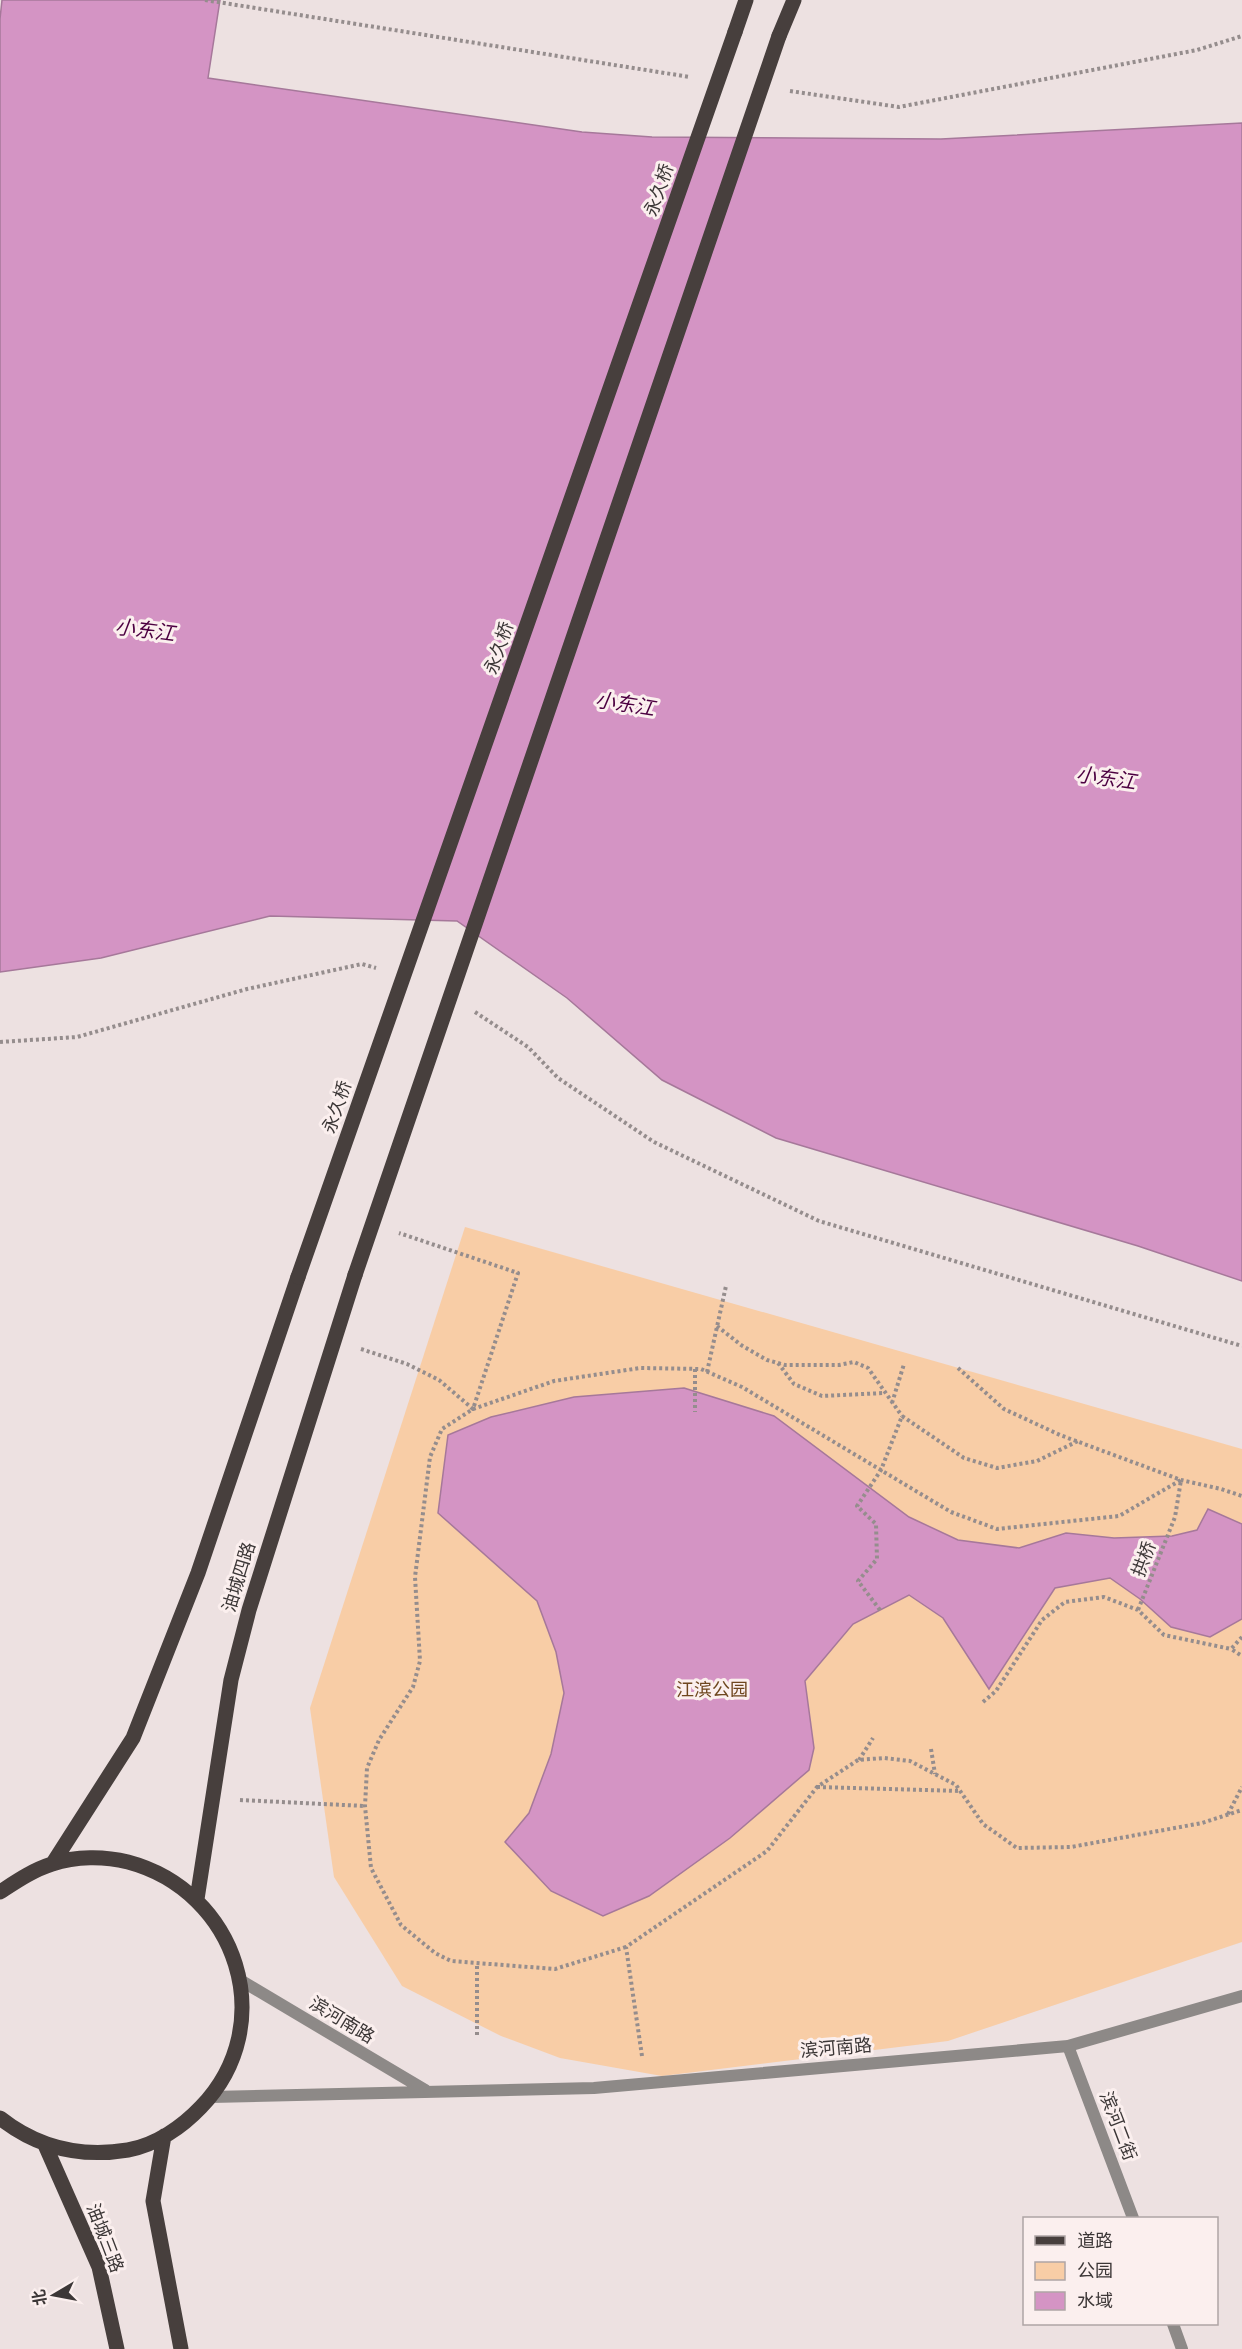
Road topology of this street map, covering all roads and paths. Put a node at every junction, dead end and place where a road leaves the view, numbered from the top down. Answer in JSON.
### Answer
{"nodes":[{"id":1,"x":746,"y":0,"type":"edge"},
{"id":2,"x":794,"y":0,"type":"edge"},
{"id":3,"x":384,"y":970,"type":"dead end"},
{"id":4,"x":473,"y":1011,"type":"dead end"},
{"id":5,"x":0,"y":1042,"type":"edge"},
{"id":6,"x":373,"y":1225,"type":"junction"},
{"id":7,"x":726,"y":1286,"type":"dead end"},
{"id":8,"x":717,"y":1326,"type":"junction"},
{"id":9,"x":334,"y":1340,"type":"junction"},
{"id":10,"x":1242,"y":1346,"type":"edge"},
{"id":11,"x":778,"y":1363,"type":"junction"},
{"id":12,"x":904,"y":1364,"type":"dead end"},
{"id":13,"x":958,"y":1368,"type":"dead end"},
{"id":14,"x":695,"y":1369,"type":"junction"},
{"id":15,"x":707,"y":1372,"type":"junction"},
{"id":16,"x":884,"y":1393,"type":"junction"},
{"id":17,"x":892,"y":1404,"type":"junction"},
{"id":18,"x":473,"y":1409,"type":"junction"},
{"id":19,"x":695,"y":1412,"type":"dead end"},
{"id":20,"x":902,"y":1416,"type":"junction"},
{"id":21,"x":1078,"y":1442,"type":"junction"},
{"id":22,"x":881,"y":1470,"type":"junction"},
{"id":23,"x":1181,"y":1480,"type":"junction"},
{"id":24,"x":1242,"y":1496,"type":"edge"},
{"id":25,"x":880,"y":1610,"type":"dead end"},
{"id":26,"x":1138,"y":1610,"type":"junction"},
{"id":27,"x":1242,"y":1637,"type":"edge"},
{"id":28,"x":1231,"y":1649,"type":"junction"},
{"id":29,"x":1242,"y":1656,"type":"edge"},
{"id":30,"x":983,"y":1702,"type":"dead end"},
{"id":31,"x":873,"y":1738,"type":"dead end"},
{"id":32,"x":931,"y":1749,"type":"dead end"},
{"id":33,"x":858,"y":1760,"type":"junction"},
{"id":34,"x":935,"y":1774,"type":"junction"},
{"id":35,"x":817,"y":1787,"type":"junction"},
{"id":36,"x":1242,"y":1787,"type":"edge"},
{"id":37,"x":961,"y":1791,"type":"junction"},
{"id":38,"x":213,"y":1799,"type":"junction"},
{"id":39,"x":365,"y":1806,"type":"junction"},
{"id":40,"x":1242,"y":1810,"type":"edge"},
{"id":41,"x":1228,"y":1815,"type":"junction"},
{"id":42,"x":54,"y":1863,"type":"junction"},
{"id":43,"x":0,"y":1892,"type":"edge"},
{"id":44,"x":196,"y":1899,"type":"junction"},
{"id":45,"x":626,"y":1947,"type":"junction"},
{"id":46,"x":477,"y":1964,"type":"junction"},
{"id":47,"x":240,"y":1980,"type":"junction"},
{"id":48,"x":1242,"y":1996,"type":"edge"},
{"id":49,"x":477,"y":2035,"type":"dead end"},
{"id":50,"x":1068,"y":2046,"type":"junction"},
{"id":51,"x":646,"y":2084,"type":"junction"},
{"id":52,"x":426,"y":2091,"type":"junction"},
{"id":53,"x":211,"y":2097,"type":"junction"},
{"id":54,"x":0,"y":2118,"type":"edge"},
{"id":55,"x":164,"y":2136,"type":"junction"},
{"id":56,"x":45,"y":2145,"type":"junction"},
{"id":57,"x":1133,"y":2217,"type":"edge"},
{"id":58,"x":1173,"y":2325,"type":"edge"},
{"id":59,"x":117,"y":2349,"type":"edge"},
{"id":60,"x":181,"y":2349,"type":"edge"},
{"id":61,"x":1182,"y":2349,"type":"edge"}],
"edges":[{"from":1,"to":42,"type":"main road","name":"永久桥","bridge":true},
{"from":2,"to":6,"type":"main road","bridge":true},
{"from":3,"to":5,"type":"path"},
{"from":4,"to":10,"type":"path"},
{"from":6,"to":9,"type":"main road","name":"油城四路","bridge":true},
{"from":6,"to":18,"type":"path"},
{"from":7,"to":8,"type":"path"},
{"from":8,"to":11,"type":"path"},
{"from":8,"to":15,"type":"path"},
{"from":9,"to":18,"type":"path"},
{"from":9,"to":38,"type":"main road","name":"油城四路"},
{"from":11,"to":16,"type":"path"},
{"from":11,"to":16,"type":"path"},
{"from":12,"to":17,"type":"path"},
{"from":13,"to":21,"type":"path"},
{"from":14,"to":15,"type":"path"},
{"from":14,"to":18,"type":"path"},
{"from":14,"to":19,"type":"path"},
{"from":15,"to":22,"type":"path"},
{"from":16,"to":17,"type":"path"},
{"from":17,"to":20,"type":"path"},
{"from":18,"to":39,"type":"path"},
{"from":20,"to":21,"type":"path"},
{"from":20,"to":22,"type":"path"},
{"from":21,"to":23,"type":"path"},
{"from":22,"to":23,"type":"path"},
{"from":22,"to":25,"type":"path"},
{"from":23,"to":24,"type":"path"},
{"from":23,"to":26,"type":"path","name":"拱桥"},
{"from":26,"to":28,"type":"path"},
{"from":26,"to":30,"type":"path"},
{"from":27,"to":28,"type":"path"},
{"from":28,"to":29,"type":"path"},
{"from":31,"to":33,"type":"path"},
{"from":32,"to":34,"type":"path"},
{"from":33,"to":34,"type":"path"},
{"from":33,"to":35,"type":"path"},
{"from":34,"to":37,"type":"path"},
{"from":35,"to":37,"type":"path"},
{"from":35,"to":45,"type":"path"},
{"from":36,"to":41,"type":"path"},
{"from":37,"to":41,"type":"path"},
{"from":38,"to":39,"type":"path"},
{"from":38,"to":44,"type":"main road","name":"油城四路"},
{"from":39,"to":46,"type":"path"},
{"from":40,"to":41,"type":"path"},
{"from":42,"to":43,"type":"main road"},
{"from":42,"to":44,"type":"main road"},
{"from":44,"to":47,"type":"main road"},
{"from":45,"to":46,"type":"path"},
{"from":45,"to":51,"type":"path"},
{"from":46,"to":49,"type":"path"},
{"from":47,"to":52,"type":"street","name":"滨河南路"},
{"from":47,"to":53,"type":"main road"},
{"from":48,"to":50,"type":"street","name":"滨河南路"},
{"from":50,"to":51,"type":"street","name":"滨河南路"},
{"from":50,"to":57,"type":"street","name":"滨河二街"},
{"from":51,"to":52,"type":"street","name":"滨河南路"},
{"from":52,"to":53,"type":"street","name":"滨河南路"},
{"from":53,"to":55,"type":"main road"},
{"from":54,"to":56,"type":"main road"},
{"from":55,"to":56,"type":"main road"},
{"from":55,"to":60,"type":"main road"},
{"from":56,"to":59,"type":"main road","name":"油城三路"},
{"from":58,"to":61,"type":"street"}]}
